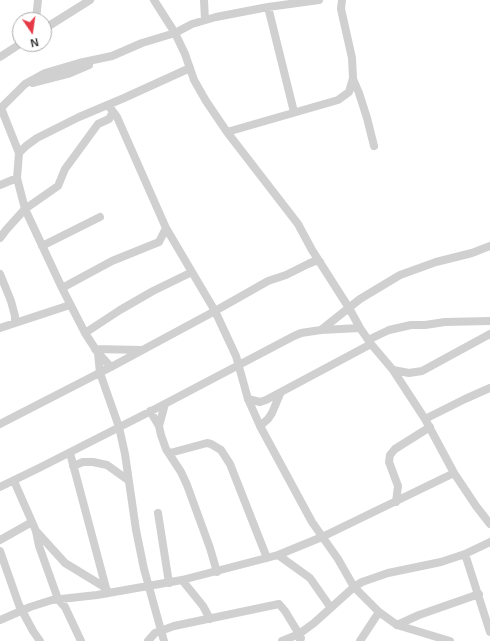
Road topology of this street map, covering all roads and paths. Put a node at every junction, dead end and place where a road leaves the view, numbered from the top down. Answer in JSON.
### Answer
{"nodes":[{"id":1,"x":38,"y":0,"type":"edge"},
{"id":2,"x":90,"y":0,"type":"edge"},
{"id":3,"x":154,"y":0,"type":"edge"},
{"id":4,"x":204,"y":0,"type":"edge"},
{"id":5,"x":319,"y":0,"type":"edge"},
{"id":6,"x":342,"y":0,"type":"edge"},
{"id":7,"x":268,"y":7,"type":"junction"},
{"id":8,"x":37,"y":12,"type":"edge"},
{"id":9,"x":205,"y":20,"type":"junction"},
{"id":10,"x":52,"y":24,"type":"edge"},
{"id":11,"x":175,"y":33,"type":"junction"},
{"id":12,"x":12,"y":49,"type":"edge"},
{"id":13,"x":0,"y":57,"type":"edge"},
{"id":14,"x":190,"y":68,"type":"junction"},
{"id":15,"x":353,"y":78,"type":"junction"},
{"id":16,"x":124,"y":98,"type":"junction"},
{"id":17,"x":108,"y":105,"type":"junction"},
{"id":18,"x":0,"y":108,"type":"edge"},
{"id":19,"x":294,"y":112,"type":"junction"},
{"id":20,"x":115,"y":115,"type":"junction"},
{"id":21,"x":227,"y":132,"type":"junction"},
{"id":22,"x":374,"y":146,"type":"dead end"},
{"id":23,"x":19,"y":153,"type":"junction"},
{"id":24,"x":17,"y":178,"type":"junction"},
{"id":25,"x":0,"y":185,"type":"edge"},
{"id":26,"x":25,"y":209,"type":"junction"},
{"id":27,"x":100,"y":217,"type":"dead end"},
{"id":28,"x":166,"y":228,"type":"junction"},
{"id":29,"x":0,"y":238,"type":"edge"},
{"id":30,"x":42,"y":246,"type":"junction"},
{"id":31,"x":490,"y":246,"type":"edge"},
{"id":32,"x":320,"y":262,"type":"junction"},
{"id":33,"x":192,"y":272,"type":"junction"},
{"id":34,"x":0,"y":274,"type":"edge"},
{"id":35,"x":63,"y":290,"type":"junction"},
{"id":36,"x":70,"y":305,"type":"junction"},
{"id":37,"x":349,"y":308,"type":"junction"},
{"id":38,"x":57,"y":309,"type":"junction"},
{"id":39,"x":215,"y":312,"type":"junction"},
{"id":40,"x":490,"y":321,"type":"edge"},
{"id":41,"x":15,"y":322,"type":"junction"},
{"id":42,"x":0,"y":328,"type":"edge"},
{"id":43,"x":360,"y":328,"type":"junction"},
{"id":44,"x":322,"y":330,"type":"junction"},
{"id":45,"x":85,"y":333,"type":"junction"},
{"id":46,"x":490,"y":334,"type":"edge"},
{"id":47,"x":369,"y":342,"type":"junction"},
{"id":48,"x":141,"y":350,"type":"junction"},
{"id":49,"x":96,"y":351,"type":"junction"},
{"id":50,"x":238,"y":365,"type":"junction"},
{"id":51,"x":111,"y":367,"type":"junction"},
{"id":52,"x":393,"y":370,"type":"junction"},
{"id":53,"x":100,"y":373,"type":"junction"},
{"id":54,"x":490,"y":388,"type":"edge"},
{"id":55,"x":280,"y":394,"type":"junction"},
{"id":56,"x":248,"y":399,"type":"junction"},
{"id":57,"x":165,"y":404,"type":"junction"},
{"id":58,"x":150,"y":412,"type":"junction"},
{"id":59,"x":425,"y":419,"type":"junction"},
{"id":60,"x":0,"y":424,"type":"edge"},
{"id":61,"x":159,"y":426,"type":"junction"},
{"id":62,"x":260,"y":426,"type":"junction"},
{"id":63,"x":119,"y":427,"type":"junction"},
{"id":64,"x":430,"y":427,"type":"junction"},
{"id":65,"x":70,"y":453,"type":"junction"},
{"id":66,"x":170,"y":453,"type":"junction"},
{"id":67,"x":73,"y":466,"type":"junction"},
{"id":68,"x":454,"y":473,"type":"junction"},
{"id":69,"x":128,"y":480,"type":"junction"},
{"id":70,"x":14,"y":481,"type":"junction"},
{"id":71,"x":0,"y":487,"type":"edge"},
{"id":72,"x":396,"y":502,"type":"junction"},
{"id":73,"x":158,"y":513,"type":"dead end"},
{"id":74,"x":32,"y":522,"type":"junction"},
{"id":75,"x":490,"y":524,"type":"edge"},
{"id":76,"x":36,"y":531,"type":"junction"},
{"id":77,"x":322,"y":537,"type":"junction"},
{"id":78,"x":0,"y":540,"type":"edge"},
{"id":79,"x":490,"y":542,"type":"edge"},
{"id":80,"x":0,"y":551,"type":"edge"},
{"id":81,"x":465,"y":554,"type":"junction"},
{"id":82,"x":278,"y":555,"type":"junction"},
{"id":83,"x":267,"y":558,"type":"junction"},
{"id":84,"x":217,"y":572,"type":"junction"},
{"id":85,"x":182,"y":580,"type":"junction"},
{"id":86,"x":169,"y":583,"type":"junction"},
{"id":87,"x":148,"y":586,"type":"junction"},
{"id":88,"x":354,"y":587,"type":"junction"},
{"id":89,"x":107,"y":590,"type":"junction"},
{"id":90,"x":479,"y":594,"type":"junction"},
{"id":91,"x":70,"y":598,"type":"junction"},
{"id":92,"x":58,"y":599,"type":"junction"},
{"id":93,"x":65,"y":607,"type":"junction"},
{"id":94,"x":331,"y":608,"type":"junction"},
{"id":95,"x":22,"y":610,"type":"junction"},
{"id":96,"x":379,"y":612,"type":"junction"},
{"id":97,"x":157,"y":617,"type":"junction"},
{"id":98,"x":210,"y":619,"type":"junction"},
{"id":99,"x":0,"y":620,"type":"edge"},
{"id":100,"x":397,"y":625,"type":"junction"},
{"id":101,"x":174,"y":626,"type":"junction"},
{"id":102,"x":161,"y":631,"type":"junction"},
{"id":103,"x":490,"y":632,"type":"edge"},
{"id":104,"x":300,"y":637,"type":"edge"},
{"id":105,"x":40,"y":641,"type":"edge"},
{"id":106,"x":81,"y":641,"type":"edge"},
{"id":107,"x":148,"y":641,"type":"edge"},
{"id":108,"x":164,"y":641,"type":"edge"},
{"id":109,"x":282,"y":641,"type":"edge"},
{"id":110,"x":360,"y":641,"type":"edge"},
{"id":111,"x":450,"y":641,"type":"edge"}],
"edges":[{"from":1,"to":8,"type":"street"},
{"from":2,"to":10,"type":"street"},
{"from":3,"to":11,"type":"street"},
{"from":4,"to":9,"type":"street"},
{"from":5,"to":7,"type":"street"},
{"from":6,"to":15,"type":"street"},
{"from":7,"to":9,"type":"street"},
{"from":7,"to":19,"type":"street"},
{"from":9,"to":11,"type":"street"},
{"from":11,"to":14,"type":"street"},
{"from":11,"to":18,"type":"street"},
{"from":12,"to":13,"type":"street"},
{"from":14,"to":16,"type":"street"},
{"from":14,"to":21,"type":"street"},
{"from":15,"to":19,"type":"street"},
{"from":15,"to":22,"type":"street"},
{"from":16,"to":17,"type":"street"},
{"from":16,"to":20,"type":"street"},
{"from":17,"to":20,"type":"street"},
{"from":17,"to":23,"type":"street"},
{"from":18,"to":23,"type":"street"},
{"from":19,"to":21,"type":"street"},
{"from":20,"to":26,"type":"street"},
{"from":20,"to":28,"type":"street"},
{"from":21,"to":32,"type":"street"},
{"from":23,"to":24,"type":"street"},
{"from":24,"to":25,"type":"street"},
{"from":24,"to":26,"type":"street"},
{"from":26,"to":29,"type":"street"},
{"from":26,"to":30,"type":"street"},
{"from":27,"to":30,"type":"street"},
{"from":28,"to":33,"type":"street"},
{"from":28,"to":35,"type":"street"},
{"from":30,"to":35,"type":"street"},
{"from":31,"to":37,"type":"street"},
{"from":32,"to":37,"type":"street"},
{"from":32,"to":39,"type":"street"},
{"from":33,"to":39,"type":"street"},
{"from":33,"to":45,"type":"street"},
{"from":34,"to":41,"type":"street"},
{"from":35,"to":36,"type":"street"},
{"from":35,"to":38,"type":"street"},
{"from":36,"to":38,"type":"street"},
{"from":36,"to":45,"type":"street"},
{"from":37,"to":43,"type":"street"},
{"from":37,"to":44,"type":"street"},
{"from":38,"to":41,"type":"street"},
{"from":39,"to":48,"type":"street"},
{"from":39,"to":50,"type":"street"},
{"from":40,"to":47,"type":"street"},
{"from":41,"to":42,"type":"street"},
{"from":43,"to":44,"type":"street"},
{"from":43,"to":47,"type":"street"},
{"from":44,"to":50,"type":"street"},
{"from":45,"to":49,"type":"street"},
{"from":46,"to":52,"type":"street"},
{"from":47,"to":52,"type":"street"},
{"from":47,"to":55,"type":"street"},
{"from":48,"to":49,"type":"street"},
{"from":48,"to":51,"type":"street"},
{"from":49,"to":51,"type":"street"},
{"from":49,"to":53,"type":"street"},
{"from":50,"to":56,"type":"street"},
{"from":50,"to":57,"type":"street"},
{"from":51,"to":53,"type":"street"},
{"from":52,"to":59,"type":"street"},
{"from":53,"to":60,"type":"street"},
{"from":53,"to":63,"type":"street"},
{"from":54,"to":59,"type":"street"},
{"from":55,"to":56,"type":"street"},
{"from":55,"to":62,"type":"street"},
{"from":56,"to":62,"type":"street"},
{"from":57,"to":58,"type":"street"},
{"from":57,"to":61,"type":"street"},
{"from":58,"to":61,"type":"street"},
{"from":58,"to":63,"type":"street"},
{"from":59,"to":64,"type":"street"},
{"from":61,"to":66,"type":"street"},
{"from":62,"to":77,"type":"street"},
{"from":63,"to":65,"type":"street"},
{"from":63,"to":69,"type":"street"},
{"from":64,"to":68,"type":"street"},
{"from":64,"to":72,"type":"street"},
{"from":65,"to":67,"type":"street"},
{"from":65,"to":70,"type":"street"},
{"from":66,"to":83,"type":"street"},
{"from":66,"to":84,"type":"street"},
{"from":67,"to":69,"type":"street"},
{"from":67,"to":89,"type":"street"},
{"from":68,"to":72,"type":"street"},
{"from":68,"to":75,"type":"street"},
{"from":69,"to":87,"type":"street"},
{"from":70,"to":71,"type":"street"},
{"from":70,"to":74,"type":"street"},
{"from":72,"to":77,"type":"street"},
{"from":73,"to":86,"type":"street"},
{"from":74,"to":76,"type":"street"},
{"from":74,"to":78,"type":"street"},
{"from":76,"to":89,"type":"street"},
{"from":76,"to":92,"type":"street"},
{"from":77,"to":82,"type":"street"},
{"from":77,"to":88,"type":"street"},
{"from":79,"to":81,"type":"street"},
{"from":80,"to":95,"type":"street"},
{"from":81,"to":88,"type":"street"},
{"from":81,"to":90,"type":"street"},
{"from":82,"to":83,"type":"street"},
{"from":82,"to":94,"type":"street"},
{"from":83,"to":84,"type":"street"},
{"from":84,"to":85,"type":"street"},
{"from":85,"to":86,"type":"street"},
{"from":85,"to":98,"type":"street"},
{"from":86,"to":87,"type":"street"},
{"from":87,"to":89,"type":"street"},
{"from":87,"to":97,"type":"street"},
{"from":88,"to":94,"type":"street"},
{"from":88,"to":96,"type":"street"},
{"from":89,"to":91,"type":"street"},
{"from":90,"to":100,"type":"street"},
{"from":90,"to":103,"type":"street"},
{"from":91,"to":92,"type":"street"},
{"from":91,"to":93,"type":"street"},
{"from":92,"to":93,"type":"street"},
{"from":92,"to":95,"type":"street"},
{"from":93,"to":106,"type":"street"},
{"from":94,"to":104,"type":"street"},
{"from":95,"to":99,"type":"street"},
{"from":95,"to":105,"type":"street"},
{"from":96,"to":100,"type":"street"},
{"from":96,"to":110,"type":"street"},
{"from":97,"to":101,"type":"street"},
{"from":97,"to":102,"type":"street"},
{"from":98,"to":101,"type":"street"},
{"from":98,"to":104,"type":"street"},
{"from":100,"to":111,"type":"street"},
{"from":101,"to":102,"type":"street"},
{"from":102,"to":107,"type":"street"},
{"from":102,"to":108,"type":"street"},
{"from":104,"to":109,"type":"street"}]}
